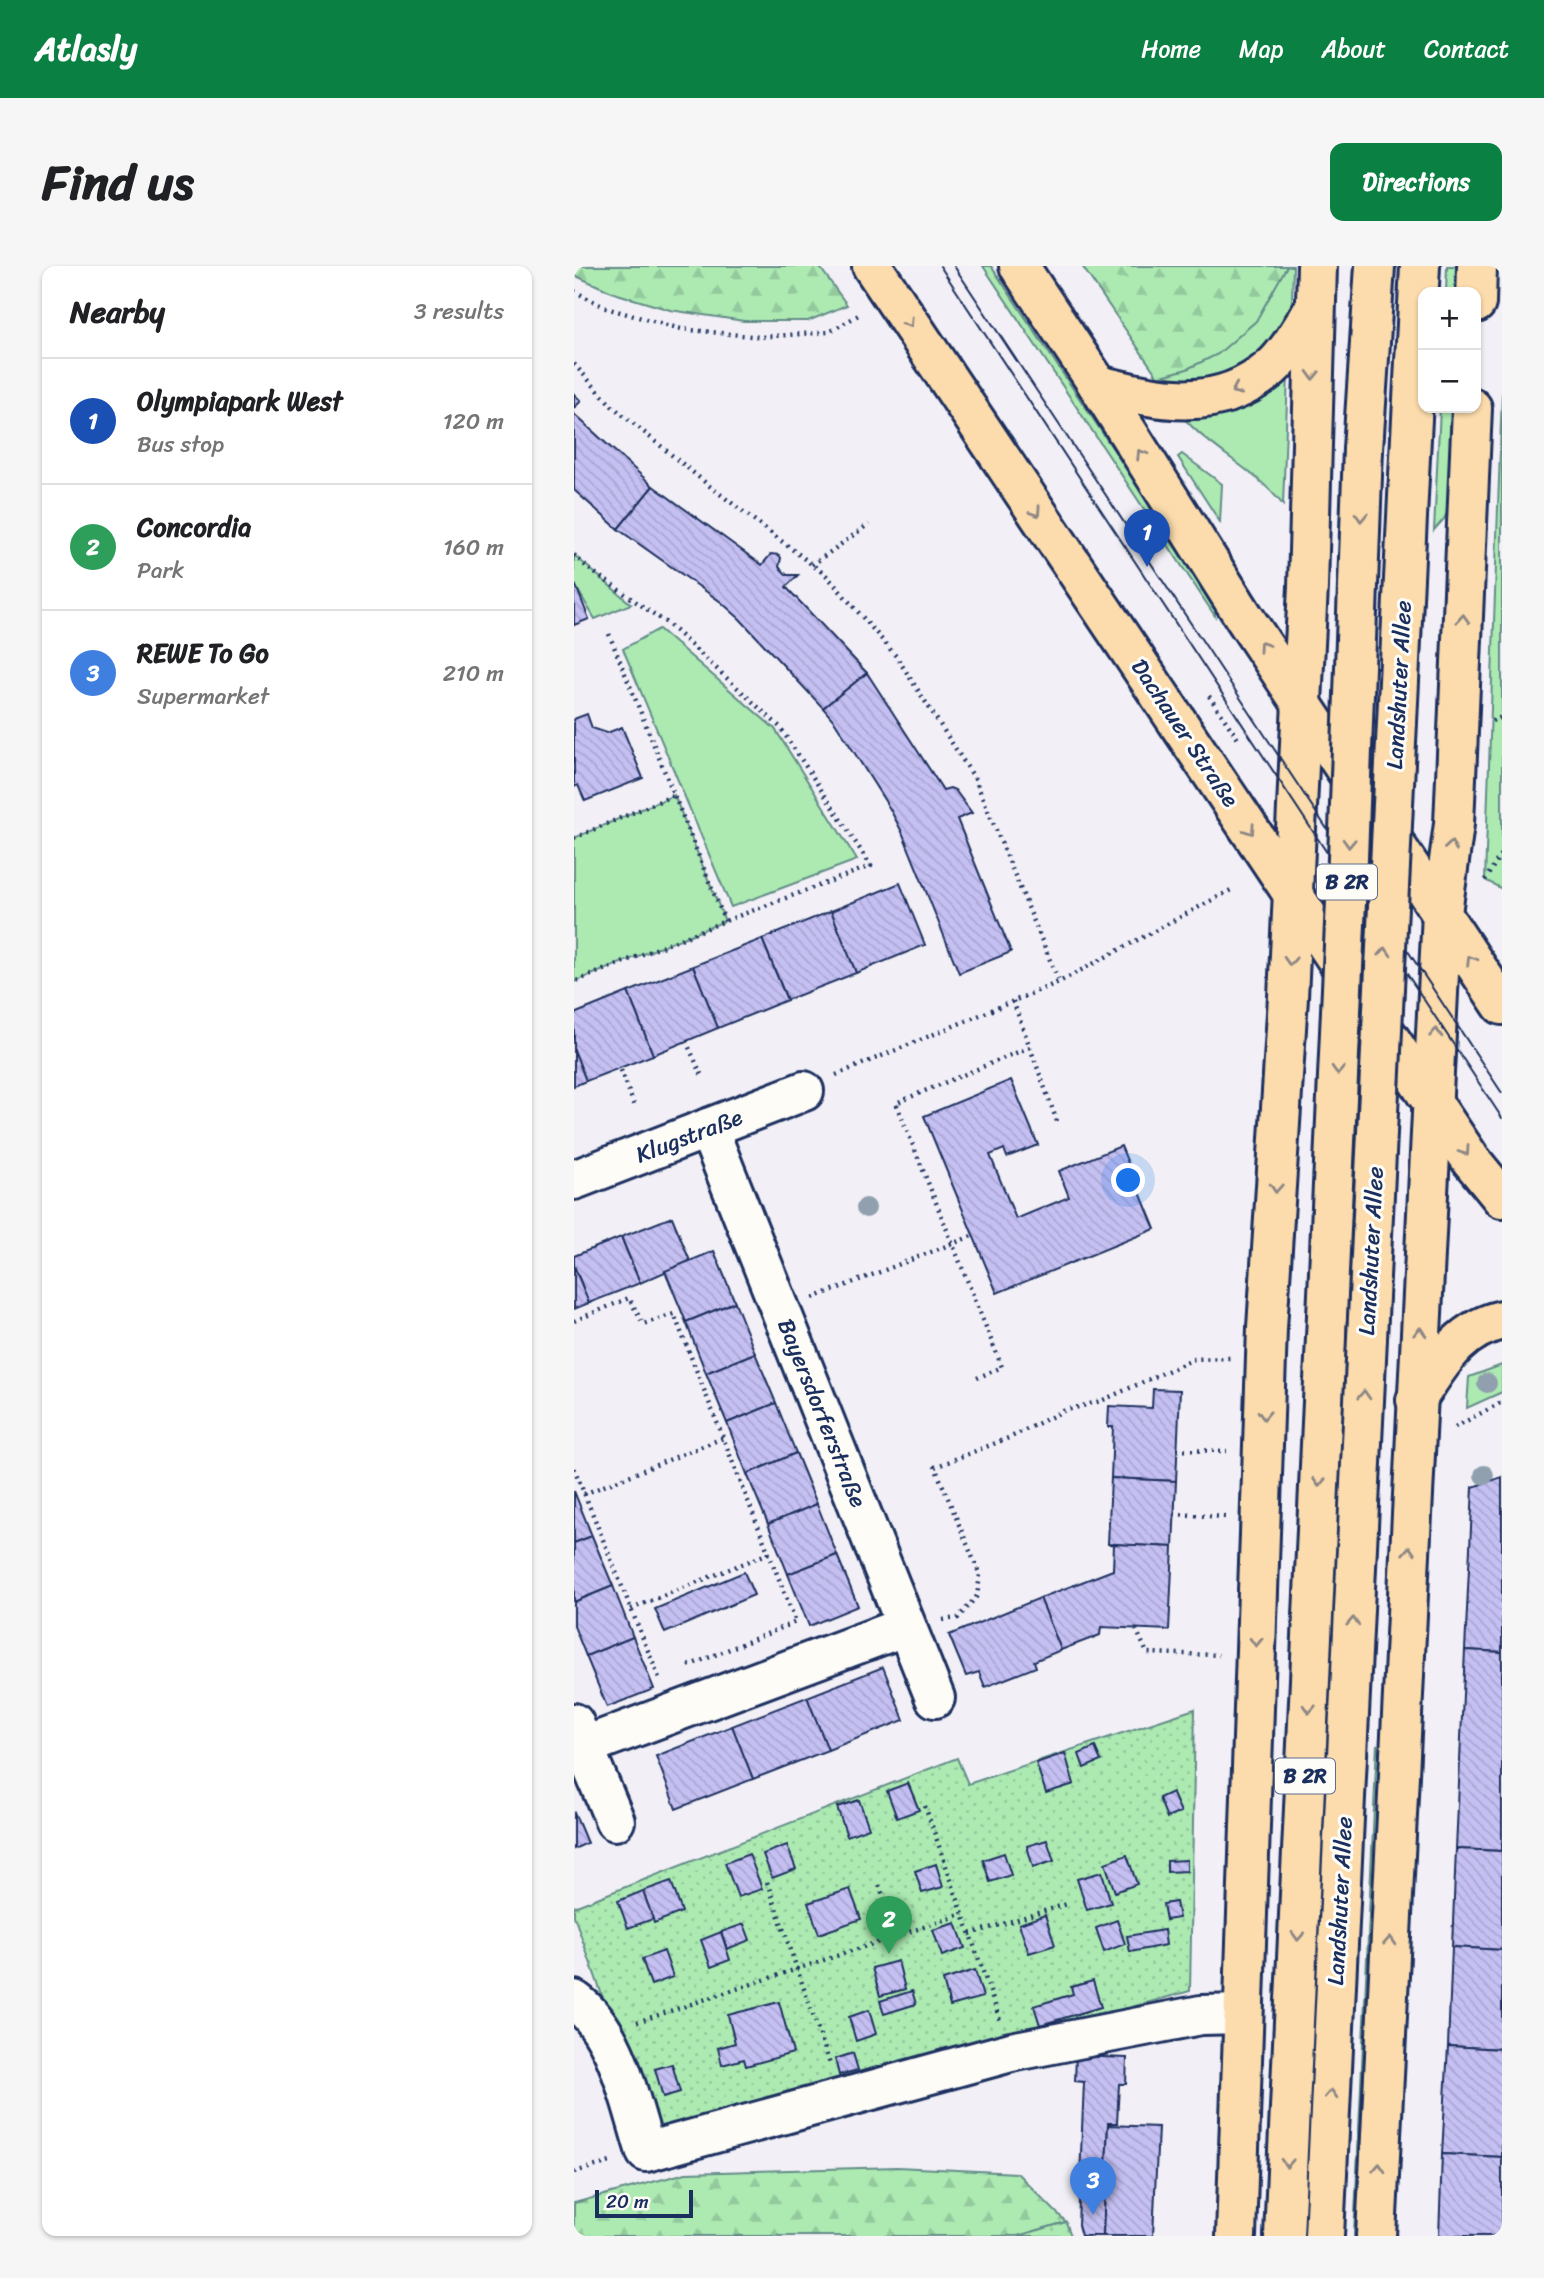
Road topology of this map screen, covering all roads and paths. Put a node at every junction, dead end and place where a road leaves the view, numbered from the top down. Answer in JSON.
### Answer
{"nodes":[{"id":1,"x":872,"y":266,"type":"edge"},
{"id":2,"x":1019,"y":266,"type":"edge"},
{"id":3,"x":1317,"y":266,"type":"edge"},
{"id":4,"x":1375,"y":266,"type":"edge"},
{"id":5,"x":1420,"y":266,"type":"edge"},
{"id":6,"x":1477,"y":266,"type":"edge"},
{"id":7,"x":1476,"y":287,"type":"edge"},
{"id":8,"x":574,"y":291,"type":"edge"},
{"id":9,"x":1315,"y":307,"type":"junction"},
{"id":10,"x":862,"y":313,"type":"dead end"},
{"id":11,"x":574,"y":364,"type":"edge"},
{"id":12,"x":1098,"y":385,"type":"junction"},
{"id":13,"x":1472,"y":413,"type":"edge"},
{"id":14,"x":869,"y":524,"type":"dead end"},
{"id":15,"x":574,"y":555,"type":"edge"},
{"id":16,"x":813,"y":565,"type":"junction"},
{"id":17,"x":609,"y":634,"type":"dead end"},
{"id":18,"x":1209,"y":696,"type":"dead end"},
{"id":19,"x":1302,"y":702,"type":"junction"},
{"id":20,"x":1238,"y":739,"type":"dead end"},
{"id":21,"x":674,"y":795,"type":"junction"},
{"id":22,"x":574,"y":838,"type":"edge"},
{"id":23,"x":1502,"y":852,"type":"edge"},
{"id":24,"x":1485,"y":880,"type":"dead end"},
{"id":25,"x":1231,"y":890,"type":"dead end"},
{"id":26,"x":1293,"y":892,"type":"junction"},
{"id":27,"x":1442,"y":913,"type":"junction"},
{"id":28,"x":725,"y":921,"type":"junction"},
{"id":29,"x":574,"y":982,"type":"edge"},
{"id":30,"x":1059,"y":982,"type":"junction"},
{"id":31,"x":1013,"y":1001,"type":"junction"},
{"id":32,"x":1502,"y":1005,"type":"edge"},
{"id":33,"x":686,"y":1041,"type":"dead end"},
{"id":34,"x":1030,"y":1047,"type":"junction"},
{"id":35,"x":621,"y":1070,"type":"dead end"},
{"id":36,"x":703,"y":1078,"type":"dead end"},
{"id":37,"x":804,"y":1091,"type":"joint"},
{"id":38,"x":1432,"y":1101,"type":"junction"},
{"id":39,"x":634,"y":1105,"type":"dead end"},
{"id":40,"x":1058,"y":1124,"type":"dead end"},
{"id":41,"x":708,"y":1128,"type":"junction"},
{"id":42,"x":574,"y":1180,"type":"edge"},
{"id":43,"x":1502,"y":1198,"type":"edge"},
{"id":44,"x":972,"y":1236,"type":"dead end"},
{"id":45,"x":952,"y":1245,"type":"junction"},
{"id":46,"x":782,"y":1310,"type":"junction"},
{"id":47,"x":1502,"y":1320,"type":"edge"},
{"id":48,"x":574,"y":1321,"type":"edge"},
{"id":49,"x":1230,"y":1358,"type":"dead end"},
{"id":50,"x":977,"y":1378,"type":"dead end"},
{"id":51,"x":1416,"y":1400,"type":"junction"},
{"id":52,"x":1502,"y":1402,"type":"edge"},
{"id":53,"x":1455,"y":1427,"type":"dead end"},
{"id":54,"x":723,"y":1438,"type":"junction"},
{"id":55,"x":1177,"y":1450,"type":"dead end"},
{"id":56,"x":1227,"y":1451,"type":"dead end"},
{"id":57,"x":574,"y":1468,"type":"edge"},
{"id":58,"x":584,"y":1493,"type":"junction"},
{"id":59,"x":1174,"y":1514,"type":"dead end"},
{"id":60,"x":1225,"y":1517,"type":"dead end"},
{"id":61,"x":769,"y":1553,"type":"junction"},
{"id":62,"x":631,"y":1609,"type":"junction"},
{"id":63,"x":906,"y":1626,"type":"junction"},
{"id":64,"x":1136,"y":1629,"type":"dead end"},
{"id":65,"x":1219,"y":1655,"type":"dead end"},
{"id":66,"x":683,"y":1668,"type":"dead end"},
{"id":67,"x":671,"y":1673,"type":"dead end"},
{"id":68,"x":935,"y":1698,"type":"dead end"},
{"id":69,"x":577,"y":1740,"type":"edge"},
{"id":70,"x":925,"y":1806,"type":"dead end"},
{"id":71,"x":615,"y":1821,"type":"dead end"},
{"id":72,"x":767,"y":1882,"type":"dead end"},
{"id":73,"x":879,"y":1885,"type":"dead end"},
{"id":74,"x":1067,"y":1905,"type":"dead end"},
{"id":75,"x":963,"y":1914,"type":"junction"},
{"id":76,"x":970,"y":1934,"type":"junction"},
{"id":77,"x":898,"y":1936,"type":"junction"},
{"id":78,"x":797,"y":1970,"type":"junction"},
{"id":79,"x":574,"y":2000,"type":"edge"},
{"id":80,"x":1243,"y":2014,"type":"junction"},
{"id":81,"x":632,"y":2024,"type":"dead end"},
{"id":82,"x":1011,"y":2052,"type":"junction"},
{"id":83,"x":842,"y":2100,"type":"junction"},
{"id":84,"x":1236,"y":2236,"type":"edge"},
{"id":85,"x":1284,"y":2236,"type":"edge"},
{"id":86,"x":1324,"y":2236,"type":"edge"},
{"id":87,"x":1376,"y":2236,"type":"edge"}],
"edges":[{"from":1,"to":26,"type":"main road","name":"Dachauer Straße","one_way":true},
{"from":2,"to":12,"type":"main road"},
{"from":3,"to":9,"type":"main road"},
{"from":4,"to":85,"type":"main road","name":"Landshuter Allee","number":"B 2R","one_way":true,"bridge":true},
{"from":86,"to":5,"type":"main road","name":"Landshuter Allee","number":"B 2R","one_way":true,"bridge":true},
{"from":6,"to":7,"type":"main road"},
{"from":8,"to":10,"type":"path"},
{"from":9,"to":12,"type":"main road","one_way":true},
{"from":9,"to":19,"type":"main road","one_way":true},
{"from":11,"to":16,"type":"path"},
{"from":19,"to":12,"type":"main road","one_way":true},
{"from":27,"to":13,"type":"main road","one_way":true},
{"from":14,"to":16,"type":"path"},
{"from":15,"to":28,"type":"path"},
{"from":16,"to":30,"type":"path"},
{"from":17,"to":21,"type":"path"},
{"from":18,"to":20,"type":"path"},
{"from":19,"to":26,"type":"main road"},
{"from":19,"to":27,"type":"main road"},
{"from":21,"to":22,"type":"path"},
{"from":21,"to":28,"type":"path"},
{"from":23,"to":24,"type":"path"},
{"from":25,"to":30,"type":"path"},
{"from":26,"to":27,"type":"main road"},
{"from":26,"to":38,"type":"main road","name":"Dachauer Straße"},
{"from":26,"to":80,"type":"main road","one_way":true},
{"from":32,"to":27,"type":"main road","one_way":true},
{"from":38,"to":27,"type":"main road","one_way":true},
{"from":28,"to":29,"type":"path"},
{"from":30,"to":31,"type":"path"},
{"from":31,"to":34,"type":"path"},
{"from":31,"to":37,"type":"path"},
{"from":33,"to":36,"type":"path"},
{"from":34,"to":40,"type":"path"},
{"from":34,"to":45,"type":"path"},
{"from":35,"to":39,"type":"path"},
{"from":37,"to":41,"type":"street","name":"Klugstraße"},
{"from":38,"to":43,"type":"main road","name":"Dachauer Straße","one_way":true},
{"from":51,"to":38,"type":"main road","one_way":true},
{"from":41,"to":42,"type":"street","name":"Klugstraße"},
{"from":41,"to":46,"type":"street","name":"Bayersdorferstraße"},
{"from":44,"to":45,"type":"path"},
{"from":45,"to":46,"type":"path"},
{"from":45,"to":50,"type":"path"},
{"from":46,"to":63,"type":"street","name":"Bayersdorferstraße"},
{"from":47,"to":51,"type":"main road"},
{"from":48,"to":54,"type":"path"},
{"from":49,"to":63,"type":"path"},
{"from":87,"to":51,"type":"main road","one_way":true},
{"from":52,"to":53,"type":"path"},
{"from":54,"to":58,"type":"path"},
{"from":54,"to":61,"type":"path"},
{"from":55,"to":56,"type":"path"},
{"from":57,"to":58,"type":"path"},
{"from":58,"to":62,"type":"path"},
{"from":59,"to":60,"type":"path"},
{"from":61,"to":62,"type":"path"},
{"from":61,"to":66,"type":"path"},
{"from":62,"to":67,"type":"path"},
{"from":63,"to":68,"type":"street","name":"Bayersdorferstraße"},
{"from":63,"to":69,"type":"street"},
{"from":64,"to":65,"type":"path"},
{"from":69,"to":71,"type":"street"},
{"from":70,"to":75,"type":"path"},
{"from":72,"to":78,"type":"path"},
{"from":73,"to":77,"type":"path"},
{"from":74,"to":76,"type":"path"},
{"from":75,"to":76,"type":"path"},
{"from":75,"to":77,"type":"path"},
{"from":76,"to":82,"type":"path"},
{"from":77,"to":78,"type":"path"},
{"from":78,"to":81,"type":"path"},
{"from":78,"to":83,"type":"path"},
{"from":79,"to":83,"type":"street"},
{"from":80,"to":82,"type":"street"},
{"from":80,"to":84,"type":"main road"},
{"from":82,"to":83,"type":"street"}]}
